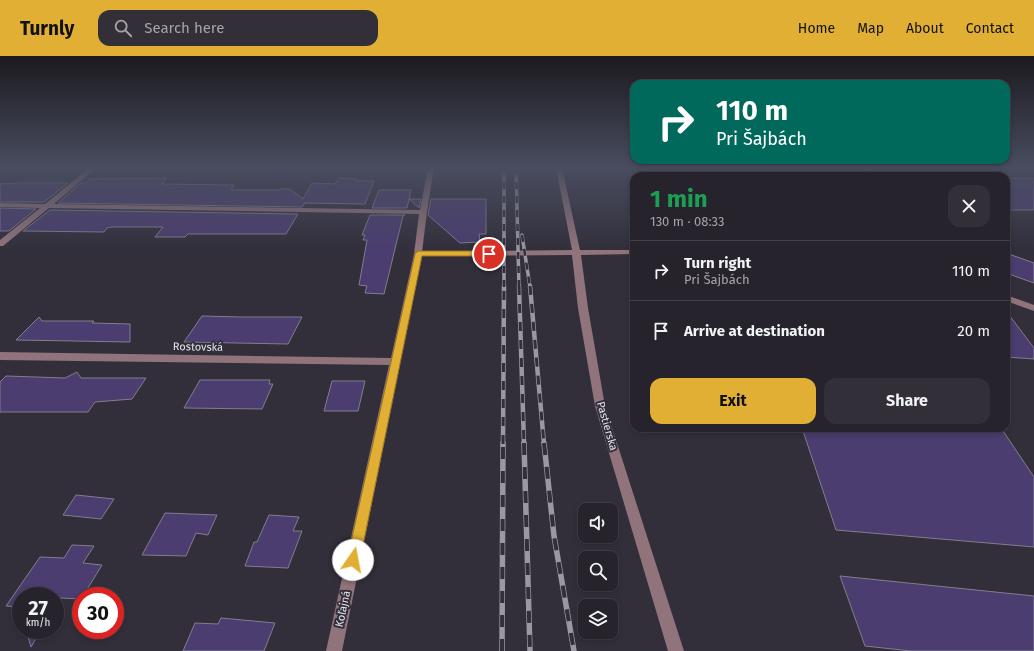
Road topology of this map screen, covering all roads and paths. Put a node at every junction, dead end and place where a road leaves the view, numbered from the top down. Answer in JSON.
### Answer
{"nodes":[{"id":1,"x":59,"y":196,"type":"edge"},
{"id":2,"x":426,"y":196,"type":"edge"},
{"id":3,"x":564,"y":196,"type":"edge"},
{"id":4,"x":0,"y":205,"type":"edge"},
{"id":5,"x":46,"y":206,"type":"junction"},
{"id":6,"x":423,"y":212,"type":"junction"},
{"id":7,"x":0,"y":244,"type":"edge"},
{"id":8,"x":630,"y":252,"type":"edge"},
{"id":9,"x":575,"y":253,"type":"junction"},
{"id":10,"x":418,"y":254,"type":"junction"},
{"id":11,"x":1010,"y":299,"type":"edge"},
{"id":12,"x":1034,"y":308,"type":"edge"},
{"id":13,"x":0,"y":356,"type":"edge"},
{"id":14,"x":395,"y":362,"type":"junction"},
{"id":15,"x":334,"y":651,"type":"edge"},
{"id":16,"x":676,"y":651,"type":"edge"}],
"edges":[{"from":1,"to":5,"type":"street"},
{"from":2,"to":6,"type":"street","name":"Koľajná"},
{"from":3,"to":9,"type":"street","name":"Pastierska"},
{"from":4,"to":5,"type":"street"},
{"from":5,"to":6,"type":"street"},
{"from":5,"to":7,"type":"street"},
{"from":6,"to":10,"type":"street","name":"Koľajná"},
{"from":8,"to":9,"type":"street"},
{"from":9,"to":10,"type":"street"},
{"from":9,"to":16,"type":"street","name":"Pastierska"},
{"from":10,"to":14,"type":"street","name":"Koľajná"},
{"from":11,"to":12,"type":"street"},
{"from":13,"to":14,"type":"street","name":"Rostovská"},
{"from":14,"to":15,"type":"street","name":"Koľajná"}]}
